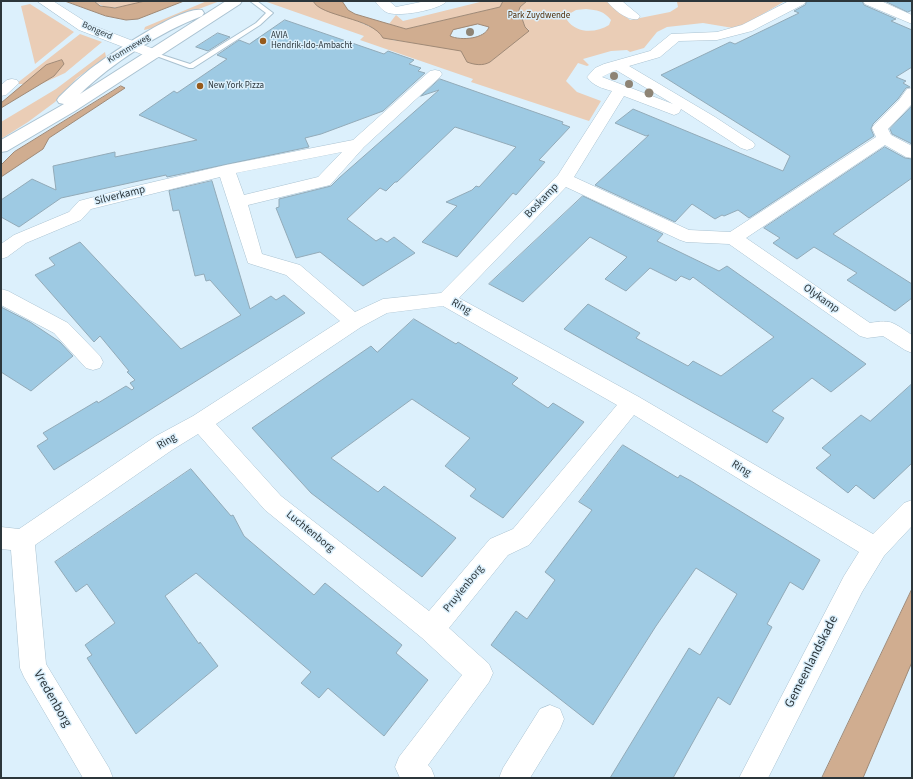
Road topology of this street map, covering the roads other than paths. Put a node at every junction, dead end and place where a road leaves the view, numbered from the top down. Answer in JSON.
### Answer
{"nodes":[{"id":1,"x":44,"y":1,"type":"edge"},
{"id":2,"x":229,"y":1,"type":"edge"},
{"id":3,"x":235,"y":1,"type":"edge"},
{"id":4,"x":253,"y":1,"type":"edge"},
{"id":5,"x":382,"y":1,"type":"edge"},
{"id":6,"x":440,"y":1,"type":"edge"},
{"id":7,"x":614,"y":1,"type":"edge"},
{"id":8,"x":799,"y":1,"type":"edge"},
{"id":9,"x":870,"y":1,"type":"edge"},
{"id":10,"x":633,"y":16,"type":"dead end"},
{"id":11,"x":912,"y":20,"type":"edge"},
{"id":12,"x":133,"y":47,"type":"junction"},
{"id":13,"x":154,"y":54,"type":"junction"},
{"id":14,"x":618,"y":65,"type":"junction"},
{"id":15,"x":436,"y":74,"type":"dead end"},
{"id":16,"x":621,"y":89,"type":"junction"},
{"id":17,"x":912,"y":92,"type":"edge"},
{"id":18,"x":45,"y":120,"type":"junction"},
{"id":19,"x":723,"y":130,"type":"junction"},
{"id":20,"x":885,"y":138,"type":"junction"},
{"id":21,"x":358,"y":144,"type":"junction"},
{"id":22,"x":747,"y":145,"type":"dead end"},
{"id":23,"x":1,"y":147,"type":"edge"},
{"id":24,"x":912,"y":153,"type":"edge"},
{"id":25,"x":226,"y":170,"type":"junction"},
{"id":26,"x":564,"y":179,"type":"junction"},
{"id":27,"x":238,"y":202,"type":"junction"},
{"id":28,"x":733,"y":238,"type":"junction"},
{"id":29,"x":1,"y":253,"type":"edge"},
{"id":30,"x":1,"y":296,"type":"edge"},
{"id":31,"x":446,"y":299,"type":"junction"},
{"id":32,"x":354,"y":322,"type":"junction"},
{"id":33,"x":912,"y":345,"type":"edge"},
{"id":34,"x":93,"y":362,"type":"dead end"},
{"id":35,"x":631,"y":403,"type":"junction"},
{"id":36,"x":201,"y":422,"type":"junction"},
{"id":37,"x":912,"y":510,"type":"edge"},
{"id":38,"x":12,"y":539,"type":"edge"},
{"id":39,"x":875,"y":548,"type":"junction"},
{"id":40,"x":431,"y":629,"type":"junction"},
{"id":41,"x":550,"y":719,"type":"dead end"},
{"id":42,"x":99,"y":778,"type":"edge"},
{"id":43,"x":421,"y":778,"type":"edge"},
{"id":44,"x":513,"y":778,"type":"edge"},
{"id":45,"x":753,"y":778,"type":"edge"}],
"edges":[{"from":1,"to":12,"type":"street","name":"Bongerd"},
{"from":2,"to":12,"type":"street","name":"Krommeweg"},
{"from":3,"to":13,"type":"street","name":"Krommeweg"},
{"from":4,"to":13,"type":"lane","name":"Krommeweg"},
{"from":5,"to":6,"type":"street"},
{"from":7,"to":10,"type":"street"},
{"from":8,"to":14,"type":"street"},
{"from":9,"to":11,"type":"street"},
{"from":12,"to":13,"type":"street","name":"Bongerd"},
{"from":12,"to":18,"type":"street","name":"Krommeweg"},
{"from":13,"to":18,"type":"street","name":"Krommeweg"},
{"from":14,"to":16,"type":"street"},
{"from":14,"to":19,"type":"street"},
{"from":15,"to":21,"type":"street"},
{"from":16,"to":19,"type":"street"},
{"from":16,"to":26,"type":"street","name":"Boskamp"},
{"from":17,"to":20,"type":"street"},
{"from":18,"to":23,"type":"street","name":"Krommeweg"},
{"from":19,"to":22,"type":"street"},
{"from":20,"to":24,"type":"street"},
{"from":20,"to":28,"type":"street"},
{"from":21,"to":25,"type":"street","name":"Silverkamp"},
{"from":21,"to":27,"type":"street"},
{"from":25,"to":27,"type":"street"},
{"from":25,"to":29,"type":"street","name":"Silverkamp"},
{"from":26,"to":28,"type":"street"},
{"from":26,"to":31,"type":"street","name":"Boskamp"},
{"from":27,"to":32,"type":"street"},
{"from":28,"to":33,"type":"street","name":"Olykamp"},
{"from":30,"to":34,"type":"street"},
{"from":31,"to":32,"type":"street","name":"Ring"},
{"from":31,"to":35,"type":"street","name":"Ring"},
{"from":32,"to":36,"type":"street","name":"Ring"},
{"from":35,"to":39,"type":"street","name":"Ring"},
{"from":35,"to":40,"type":"street","name":"Pruylenborg"},
{"from":36,"to":38,"type":"street","name":"Ring"},
{"from":36,"to":40,"type":"street","name":"Luchtenborg"},
{"from":37,"to":39,"type":"street"},
{"from":38,"to":42,"type":"street","name":"Vredenborg"},
{"from":39,"to":45,"type":"street","name":"Gemeenlandskade"},
{"from":40,"to":43,"type":"street"},
{"from":41,"to":44,"type":"street"}]}
